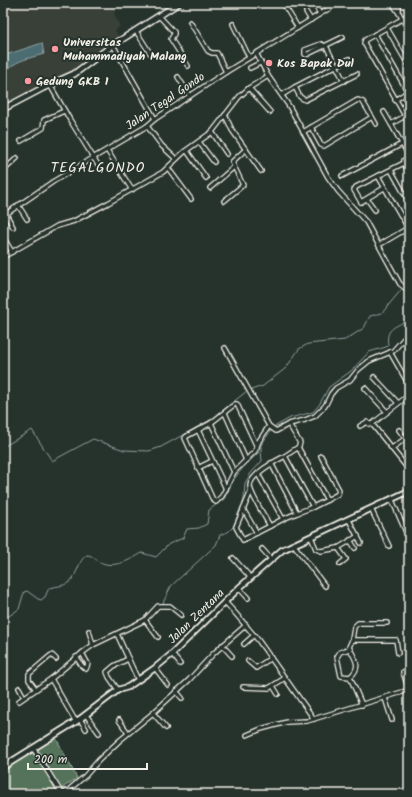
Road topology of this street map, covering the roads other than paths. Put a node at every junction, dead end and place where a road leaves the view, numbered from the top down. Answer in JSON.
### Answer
{"nodes":[{"id":1,"x":179,"y":3,"type":"edge"},
{"id":2,"x":251,"y":3,"type":"edge"},
{"id":3,"x":258,"y":3,"type":"edge"},
{"id":4,"x":283,"y":3,"type":"edge"},
{"id":5,"x":314,"y":3,"type":"edge"},
{"id":6,"x":392,"y":3,"type":"edge"},
{"id":7,"x":397,"y":3,"type":"edge"},
{"id":8,"x":335,"y":4,"type":"edge"},
{"id":9,"x":306,"y":12,"type":"dead end"},
{"id":10,"x":399,"y":13,"type":"junction"},
{"id":11,"x":320,"y":14,"type":"junction"},
{"id":12,"x":409,"y":15,"type":"edge"},
{"id":13,"x":159,"y":16,"type":"junction"},
{"id":14,"x":402,"y":18,"type":"junction"},
{"id":15,"x":311,"y":20,"type":"junction"},
{"id":16,"x":190,"y":22,"type":"dead end"},
{"id":17,"x":233,"y":24,"type":"dead end"},
{"id":18,"x":298,"y":28,"type":"junction"},
{"id":19,"x":386,"y":28,"type":"junction"},
{"id":20,"x":136,"y":31,"type":"junction"},
{"id":21,"x":409,"y":31,"type":"edge"},
{"id":22,"x":375,"y":34,"type":"junction"},
{"id":23,"x":343,"y":37,"type":"dead end"},
{"id":24,"x":113,"y":45,"type":"junction"},
{"id":25,"x":325,"y":46,"type":"junction"},
{"id":26,"x":150,"y":53,"type":"dead end"},
{"id":27,"x":256,"y":53,"type":"junction"},
{"id":28,"x":249,"y":57,"type":"junction"},
{"id":29,"x":350,"y":59,"type":"dead end"},
{"id":30,"x":260,"y":63,"type":"junction"},
{"id":31,"x":336,"y":65,"type":"junction"},
{"id":32,"x":188,"y":66,"type":"dead end"},
{"id":33,"x":409,"y":66,"type":"edge"},
{"id":34,"x":250,"y":68,"type":"dead end"},
{"id":35,"x":226,"y":72,"type":"junction"},
{"id":36,"x":357,"y":74,"type":"dead end"},
{"id":37,"x":268,"y":76,"type":"junction"},
{"id":38,"x":178,"y":77,"type":"dead end"},
{"id":39,"x":344,"y":81,"type":"junction"},
{"id":40,"x":50,"y":85,"type":"junction"},
{"id":41,"x":295,"y":87,"type":"junction"},
{"id":42,"x":249,"y":88,"type":"junction"},
{"id":43,"x":409,"y":92,"type":"edge"},
{"id":44,"x":282,"y":94,"type":"junction"},
{"id":45,"x":190,"y":96,"type":"junction"},
{"id":46,"x":395,"y":100,"type":"junction"},
{"id":47,"x":3,"y":109,"type":"edge"},
{"id":48,"x":64,"y":111,"type":"junction"},
{"id":49,"x":270,"y":112,"type":"dead end"},
{"id":50,"x":384,"y":112,"type":"dead end"},
{"id":51,"x":225,"y":115,"type":"junction"},
{"id":52,"x":405,"y":116,"type":"junction"},
{"id":53,"x":372,"y":117,"type":"junction"},
{"id":54,"x":155,"y":119,"type":"junction"},
{"id":55,"x":409,"y":123,"type":"edge"},
{"id":56,"x":376,"y":124,"type":"dead end"},
{"id":57,"x":391,"y":124,"type":"junction"},
{"id":58,"x":147,"y":126,"type":"junction"},
{"id":59,"x":311,"y":127,"type":"junction"},
{"id":60,"x":212,"y":132,"type":"junction"},
{"id":61,"x":304,"y":132,"type":"junction"},
{"id":62,"x":21,"y":140,"type":"dead end"},
{"id":63,"x":199,"y":142,"type":"junction"},
{"id":64,"x":402,"y":144,"type":"junction"},
{"id":65,"x":246,"y":149,"type":"junction"},
{"id":66,"x":107,"y":150,"type":"junction"},
{"id":67,"x":187,"y":151,"type":"junction"},
{"id":68,"x":227,"y":154,"type":"dead end"},
{"id":69,"x":409,"y":157,"type":"edge"},
{"id":70,"x":17,"y":158,"type":"dead end"},
{"id":71,"x":94,"y":158,"type":"junction"},
{"id":72,"x":176,"y":159,"type":"junction"},
{"id":73,"x":214,"y":162,"type":"dead end"},
{"id":74,"x":404,"y":163,"type":"junction"},
{"id":75,"x":234,"y":167,"type":"junction"},
{"id":76,"x":100,"y":168,"type":"dead end"},
{"id":77,"x":168,"y":168,"type":"junction"},
{"id":78,"x":3,"y":170,"type":"edge"},
{"id":79,"x":391,"y":170,"type":"junction"},
{"id":80,"x":261,"y":172,"type":"dead end"},
{"id":81,"x":409,"y":173,"type":"edge"},
{"id":82,"x":342,"y":176,"type":"dead end"},
{"id":83,"x":378,"y":176,"type":"junction"},
{"id":84,"x":206,"y":178,"type":"dead end"},
{"id":85,"x":210,"y":188,"type":"dead end"},
{"id":86,"x":384,"y":188,"type":"junction"},
{"id":87,"x":132,"y":190,"type":"junction"},
{"id":88,"x":191,"y":199,"type":"dead end"},
{"id":89,"x":367,"y":199,"type":"junction"},
{"id":90,"x":224,"y":201,"type":"dead end"},
{"id":91,"x":409,"y":202,"type":"edge"},
{"id":92,"x":18,"y":205,"type":"junction"},
{"id":93,"x":375,"y":210,"type":"dead end"},
{"id":94,"x":4,"y":215,"type":"edge"},
{"id":95,"x":27,"y":219,"type":"dead end"},
{"id":96,"x":14,"y":227,"type":"dead end"},
{"id":97,"x":408,"y":228,"type":"edge"},
{"id":98,"x":3,"y":237,"type":"edge"},
{"id":99,"x":379,"y":245,"type":"junction"},
{"id":100,"x":12,"y":252,"type":"junction"},
{"id":101,"x":3,"y":257,"type":"edge"},
{"id":102,"x":409,"y":291,"type":"edge"},
{"id":103,"x":409,"y":333,"type":"edge"},
{"id":104,"x":225,"y":348,"type":"dead end"},
{"id":105,"x":390,"y":352,"type":"junction"},
{"id":106,"x":374,"y":377,"type":"dead end"},
{"id":107,"x":409,"y":385,"type":"edge"},
{"id":108,"x":365,"y":388,"type":"dead end"},
{"id":109,"x":409,"y":395,"type":"edge"},
{"id":110,"x":398,"y":403,"type":"junction"},
{"id":111,"x":387,"y":412,"type":"junction"},
{"id":112,"x":224,"y":413,"type":"junction"},
{"id":113,"x":211,"y":423,"type":"junction"},
{"id":114,"x":289,"y":424,"type":"junction"},
{"id":115,"x":372,"y":424,"type":"junction"},
{"id":116,"x":360,"y":426,"type":"dead end"},
{"id":117,"x":270,"y":427,"type":"junction"},
{"id":118,"x":198,"y":430,"type":"junction"},
{"id":119,"x":399,"y":430,"type":"dead end"},
{"id":120,"x":409,"y":436,"type":"edge"},
{"id":121,"x":405,"y":438,"type":"junction"},
{"id":122,"x":257,"y":447,"type":"junction"},
{"id":123,"x":298,"y":448,"type":"junction"},
{"id":124,"x":392,"y":448,"type":"junction"},
{"id":125,"x":285,"y":456,"type":"junction"},
{"id":126,"x":320,"y":456,"type":"dead end"},
{"id":127,"x":246,"y":460,"type":"junction"},
{"id":128,"x":212,"y":461,"type":"junction"},
{"id":129,"x":271,"y":463,"type":"junction"},
{"id":130,"x":198,"y":468,"type":"junction"},
{"id":131,"x":409,"y":470,"type":"edge"},
{"id":132,"x":234,"y":472,"type":"junction"},
{"id":133,"x":258,"y":474,"type":"junction"},
{"id":134,"x":226,"y":489,"type":"junction"},
{"id":135,"x":251,"y":491,"type":"junction"},
{"id":136,"x":409,"y":491,"type":"edge"},
{"id":137,"x":327,"y":500,"type":"junction"},
{"id":138,"x":392,"y":500,"type":"junction"},
{"id":139,"x":313,"y":507,"type":"junction"},
{"id":140,"x":243,"y":509,"type":"junction"},
{"id":141,"x":371,"y":509,"type":"junction"},
{"id":142,"x":297,"y":513,"type":"junction"},
{"id":143,"x":283,"y":519,"type":"junction"},
{"id":144,"x":349,"y":520,"type":"junction"},
{"id":145,"x":270,"y":526,"type":"junction"},
{"id":146,"x":257,"y":533,"type":"junction"},
{"id":147,"x":358,"y":536,"type":"junction"},
{"id":148,"x":311,"y":537,"type":"junction"},
{"id":149,"x":409,"y":539,"type":"edge"},
{"id":150,"x":350,"y":540,"type":"junction"},
{"id":151,"x":294,"y":544,"type":"junction"},
{"id":152,"x":361,"y":544,"type":"dead end"},
{"id":153,"x":389,"y":546,"type":"dead end"},
{"id":154,"x":338,"y":548,"type":"junction"},
{"id":155,"x":356,"y":548,"type":"dead end"},
{"id":156,"x":262,"y":549,"type":"dead end"},
{"id":157,"x":233,"y":558,"type":"dead end"},
{"id":158,"x":271,"y":559,"type":"junction"},
{"id":159,"x":340,"y":564,"type":"dead end"},
{"id":160,"x":251,"y":578,"type":"junction"},
{"id":161,"x":325,"y":586,"type":"dead end"},
{"id":162,"x":239,"y":588,"type":"junction"},
{"id":163,"x":248,"y":598,"type":"dead end"},
{"id":164,"x":225,"y":602,"type":"junction"},
{"id":165,"x":181,"y":615,"type":"dead end"},
{"id":166,"x":145,"y":620,"type":"junction"},
{"id":167,"x":387,"y":623,"type":"dead end"},
{"id":168,"x":245,"y":624,"type":"junction"},
{"id":169,"x":89,"y":631,"type":"dead end"},
{"id":170,"x":117,"y":634,"type":"junction"},
{"id":171,"x":254,"y":635,"type":"junction"},
{"id":172,"x":158,"y":637,"type":"dead end"},
{"id":173,"x":352,"y":640,"type":"junction"},
{"id":174,"x":244,"y":644,"type":"dead end"},
{"id":175,"x":93,"y":645,"type":"junction"},
{"id":176,"x":222,"y":645,"type":"junction"},
{"id":177,"x":349,"y":649,"type":"junction"},
{"id":178,"x":82,"y":653,"type":"junction"},
{"id":179,"x":398,"y":653,"type":"dead end"},
{"id":180,"x":172,"y":654,"type":"junction"},
{"id":181,"x":232,"y":656,"type":"dead end"},
{"id":182,"x":76,"y":657,"type":"junction"},
{"id":183,"x":271,"y":658,"type":"junction"},
{"id":184,"x":56,"y":659,"type":"dead end"},
{"id":185,"x":128,"y":659,"type":"junction"},
{"id":186,"x":248,"y":661,"type":"dead end"},
{"id":187,"x":180,"y":664,"type":"dead end"},
{"id":188,"x":154,"y":668,"type":"junction"},
{"id":189,"x":403,"y":672,"type":"dead end"},
{"id":190,"x":350,"y":676,"type":"junction"},
{"id":191,"x":285,"y":678,"type":"junction"},
{"id":192,"x":51,"y":679,"type":"junction"},
{"id":193,"x":138,"y":680,"type":"junction"},
{"id":194,"x":168,"y":685,"type":"dead end"},
{"id":195,"x":273,"y":686,"type":"junction"},
{"id":196,"x":243,"y":687,"type":"dead end"},
{"id":197,"x":19,"y":688,"type":"dead end"},
{"id":198,"x":36,"y":688,"type":"junction"},
{"id":199,"x":118,"y":690,"type":"junction"},
{"id":200,"x":176,"y":690,"type":"junction"},
{"id":201,"x":278,"y":694,"type":"dead end"},
{"id":202,"x":24,"y":697,"type":"junction"},
{"id":203,"x":182,"y":698,"type":"dead end"},
{"id":204,"x":385,"y":698,"type":"junction"},
{"id":205,"x":19,"y":701,"type":"dead end"},
{"id":206,"x":362,"y":705,"type":"junction"},
{"id":207,"x":153,"y":712,"type":"junction"},
{"id":208,"x":86,"y":715,"type":"junction"},
{"id":209,"x":314,"y":719,"type":"junction"},
{"id":210,"x":78,"y":720,"type":"junction"},
{"id":211,"x":119,"y":720,"type":"dead end"},
{"id":212,"x":392,"y":720,"type":"dead end"},
{"id":213,"x":166,"y":728,"type":"dead end"},
{"id":214,"x":86,"y":729,"type":"dead end"},
{"id":215,"x":98,"y":733,"type":"dead end"},
{"id":216,"x":128,"y":733,"type":"junction"},
{"id":217,"x":247,"y":735,"type":"dead end"},
{"id":218,"x":33,"y":748,"type":"junction"},
{"id":219,"x":3,"y":767,"type":"edge"}],
"edges":[{"from":1,"to":13,"type":"main road"},
{"from":2,"to":3,"type":"street"},
{"from":4,"to":18,"type":"street"},
{"from":5,"to":11,"type":"street"},
{"from":6,"to":10,"type":"street"},
{"from":7,"to":10,"type":"street"},
{"from":8,"to":11,"type":"street","name":"Jalan Tegal Gondo"},
{"from":9,"to":15,"type":"street"},
{"from":10,"to":14,"type":"street"},
{"from":11,"to":15,"type":"street","name":"Jalan Tegal Gondo"},
{"from":12,"to":14,"type":"street"},
{"from":13,"to":20,"type":"main road"},
{"from":13,"to":32,"type":"street"},
{"from":14,"to":19,"type":"street"},
{"from":14,"to":21,"type":"street"},
{"from":15,"to":18,"type":"street","name":"Jalan Tegal Gondo"},
{"from":16,"to":35,"type":"street"},
{"from":17,"to":28,"type":"street"},
{"from":18,"to":27,"type":"street","name":"Jalan Tegal Gondo"},
{"from":19,"to":22,"type":"street"},
{"from":19,"to":33,"type":"street"},
{"from":20,"to":24,"type":"main road"},
{"from":20,"to":26,"type":"street"},
{"from":22,"to":43,"type":"street"},
{"from":22,"to":46,"type":"street"},
{"from":23,"to":25,"type":"street"},
{"from":24,"to":40,"type":"main road"},
{"from":24,"to":54,"type":"street"},
{"from":25,"to":25,"type":"street"},
{"from":25,"to":31,"type":"street"},
{"from":27,"to":28,"type":"street","name":"Jalan Tegal Gondo"},
{"from":27,"to":30,"type":"street"},
{"from":28,"to":35,"type":"street","name":"Jalan Tegal Gondo"},
{"from":29,"to":31,"type":"street"},
{"from":30,"to":34,"type":"street"},
{"from":30,"to":37,"type":"street"},
{"from":31,"to":39,"type":"street"},
{"from":31,"to":41,"type":"street"},
{"from":35,"to":45,"type":"street","name":"Jalan Tegal Gondo"},
{"from":36,"to":39,"type":"street"},
{"from":37,"to":42,"type":"street"},
{"from":37,"to":44,"type":"street"},
{"from":38,"to":45,"type":"street"},
{"from":39,"to":41,"type":"street"},
{"from":40,"to":47,"type":"main road"},
{"from":40,"to":48,"type":"street"},
{"from":41,"to":44,"type":"street"},
{"from":42,"to":49,"type":"street"},
{"from":42,"to":51,"type":"street"},
{"from":43,"to":46,"type":"street"},
{"from":44,"to":61,"type":"street"},
{"from":45,"to":54,"type":"street","name":"Jalan Tegal Gondo"},
{"from":46,"to":52,"type":"street"},
{"from":48,"to":62,"type":"street"},
{"from":48,"to":71,"type":"street"},
{"from":50,"to":57,"type":"street"},
{"from":51,"to":60,"type":"street"},
{"from":51,"to":65,"type":"street"},
{"from":52,"to":55,"type":"street"},
{"from":52,"to":57,"type":"street"},
{"from":53,"to":56,"type":"street"},
{"from":53,"to":59,"type":"street"},
{"from":53,"to":59,"type":"street"},
{"from":54,"to":58,"type":"street","name":"Jalan Tegal Gondo"},
{"from":57,"to":64,"type":"street"},
{"from":58,"to":66,"type":"street","name":"Jalan Tegal Gondo"},
{"from":58,"to":72,"type":"street"},
{"from":59,"to":61,"type":"street"},
{"from":60,"to":63,"type":"street"},
{"from":60,"to":68,"type":"street"},
{"from":61,"to":99,"type":"street"},
{"from":63,"to":67,"type":"street"},
{"from":63,"to":73,"type":"street"},
{"from":64,"to":69,"type":"street"},
{"from":64,"to":82,"type":"street"},
{"from":65,"to":75,"type":"street"},
{"from":65,"to":80,"type":"street"},
{"from":66,"to":71,"type":"street","name":"Jalan Tegal Gondo"},
{"from":66,"to":87,"type":"street"},
{"from":67,"to":72,"type":"street"},
{"from":67,"to":84,"type":"street"},
{"from":69,"to":74,"type":"street"},
{"from":70,"to":78,"type":"street"},
{"from":71,"to":76,"type":"street"},
{"from":71,"to":92,"type":"street","name":"Jalan Tegal Gondo"},
{"from":72,"to":77,"type":"street"},
{"from":74,"to":79,"type":"street"},
{"from":74,"to":81,"type":"street"},
{"from":75,"to":85,"type":"street"},
{"from":75,"to":90,"type":"street"},
{"from":77,"to":87,"type":"street"},
{"from":77,"to":88,"type":"street"},
{"from":79,"to":83,"type":"street"},
{"from":79,"to":91,"type":"street"},
{"from":83,"to":86,"type":"street"},
{"from":83,"to":89,"type":"street"},
{"from":86,"to":89,"type":"street"},
{"from":86,"to":97,"type":"street"},
{"from":87,"to":100,"type":"street"},
{"from":89,"to":93,"type":"street"},
{"from":92,"to":94,"type":"street","name":"Jalan Tegal Gondo"},
{"from":92,"to":95,"type":"street"},
{"from":94,"to":96,"type":"street"},
{"from":97,"to":99,"type":"street"},
{"from":98,"to":100,"type":"street"},
{"from":99,"to":102,"type":"street"},
{"from":100,"to":101,"type":"street"},
{"from":103,"to":105,"type":"street"},
{"from":104,"to":117,"type":"street"},
{"from":105,"to":107,"type":"street"},
{"from":105,"to":114,"type":"street"},
{"from":106,"to":110,"type":"street"},
{"from":108,"to":111,"type":"street"},
{"from":109,"to":110,"type":"street"},
{"from":110,"to":111,"type":"street"},
{"from":111,"to":115,"type":"street"},
{"from":112,"to":113,"type":"street"},
{"from":112,"to":122,"type":"street"},
{"from":112,"to":127,"type":"street"},
{"from":113,"to":118,"type":"street"},
{"from":113,"to":132,"type":"street"},
{"from":114,"to":117,"type":"street"},
{"from":114,"to":123,"type":"street"},
{"from":115,"to":116,"type":"street"},
{"from":115,"to":124,"type":"street"},
{"from":117,"to":122,"type":"street"},
{"from":118,"to":128,"type":"street"},
{"from":118,"to":130,"type":"street"},
{"from":119,"to":121,"type":"street"},
{"from":120,"to":121,"type":"street"},
{"from":121,"to":124,"type":"street"},
{"from":122,"to":127,"type":"street"},
{"from":123,"to":125,"type":"street"},
{"from":123,"to":137,"type":"street"},
{"from":124,"to":131,"type":"street"},
{"from":125,"to":129,"type":"street"},
{"from":125,"to":139,"type":"street"},
{"from":126,"to":137,"type":"street"},
{"from":127,"to":132,"type":"street"},
{"from":128,"to":130,"type":"street"},
{"from":128,"to":134,"type":"street"},
{"from":129,"to":133,"type":"street"},
{"from":129,"to":142,"type":"street"},
{"from":130,"to":134,"type":"street"},
{"from":132,"to":134,"type":"street"},
{"from":133,"to":135,"type":"street"},
{"from":133,"to":143,"type":"street"},
{"from":135,"to":140,"type":"street"},
{"from":135,"to":145,"type":"street"},
{"from":136,"to":138,"type":"street","name":"Jalan Zentana"},
{"from":137,"to":139,"type":"street"},
{"from":138,"to":141,"type":"street","name":"Jalan Zentana"},
{"from":138,"to":149,"type":"street"},
{"from":139,"to":142,"type":"street"},
{"from":140,"to":146,"type":"street"},
{"from":140,"to":146,"type":"street"},
{"from":141,"to":144,"type":"street","name":"Jalan Zentana"},
{"from":141,"to":153,"type":"street"},
{"from":142,"to":143,"type":"street"},
{"from":143,"to":145,"type":"street"},
{"from":144,"to":147,"type":"street"},
{"from":144,"to":148,"type":"street","name":"Jalan Zentana"},
{"from":145,"to":146,"type":"street"},
{"from":147,"to":150,"type":"street"},
{"from":147,"to":152,"type":"street"},
{"from":148,"to":151,"type":"street","name":"Jalan Zentana"},
{"from":148,"to":154,"type":"street"},
{"from":150,"to":154,"type":"street"},
{"from":150,"to":155,"type":"street"},
{"from":151,"to":158,"type":"street","name":"Jalan Zentana"},
{"from":151,"to":161,"type":"street"},
{"from":154,"to":159,"type":"street"},
{"from":156,"to":158,"type":"street"},
{"from":157,"to":160,"type":"street"},
{"from":158,"to":160,"type":"street","name":"Jalan Zentana"},
{"from":160,"to":162,"type":"street","name":"Jalan Zentana"},
{"from":162,"to":163,"type":"street"},
{"from":162,"to":164,"type":"street","name":"Jalan Zentana"},
{"from":164,"to":168,"type":"street"},
{"from":164,"to":180,"type":"street","name":"Jalan Zentana"},
{"from":165,"to":166,"type":"street"},
{"from":166,"to":170,"type":"street"},
{"from":166,"to":172,"type":"street"},
{"from":167,"to":173,"type":"street"},
{"from":168,"to":171,"type":"street"},
{"from":168,"to":176,"type":"street"},
{"from":169,"to":175,"type":"street"},
{"from":170,"to":175,"type":"street"},
{"from":170,"to":185,"type":"street"},
{"from":171,"to":174,"type":"street"},
{"from":171,"to":183,"type":"street"},
{"from":173,"to":177,"type":"street"},
{"from":173,"to":179,"type":"street"},
{"from":175,"to":178,"type":"street"},
{"from":176,"to":181,"type":"street"},
{"from":176,"to":200,"type":"street"},
{"from":177,"to":190,"type":"street"},
{"from":177,"to":190,"type":"street"},
{"from":178,"to":182,"type":"street"},
{"from":178,"to":182,"type":"street"},
{"from":180,"to":187,"type":"street"},
{"from":180,"to":188,"type":"street","name":"Jalan Zentana"},
{"from":182,"to":192,"type":"street"},
{"from":183,"to":186,"type":"street"},
{"from":183,"to":191,"type":"street"},
{"from":184,"to":198,"type":"street"},
{"from":185,"to":193,"type":"street"},
{"from":185,"to":199,"type":"street"},
{"from":188,"to":193,"type":"street","name":"Jalan Zentana"},
{"from":188,"to":194,"type":"street"},
{"from":189,"to":204,"type":"street"},
{"from":190,"to":206,"type":"street"},
{"from":191,"to":195,"type":"street"},
{"from":191,"to":209,"type":"street"},
{"from":192,"to":198,"type":"street"},
{"from":192,"to":210,"type":"street"},
{"from":193,"to":199,"type":"street","name":"Jalan Zentana"},
{"from":195,"to":196,"type":"street"},
{"from":195,"to":201,"type":"street"},
{"from":197,"to":202,"type":"street"},
{"from":198,"to":202,"type":"street"},
{"from":199,"to":208,"type":"street","name":"Jalan Zentana"},
{"from":200,"to":203,"type":"street"},
{"from":200,"to":207,"type":"street"},
{"from":202,"to":205,"type":"street"},
{"from":204,"to":206,"type":"street"},
{"from":204,"to":212,"type":"street"},
{"from":206,"to":209,"type":"street"},
{"from":207,"to":213,"type":"street"},
{"from":207,"to":216,"type":"street"},
{"from":208,"to":210,"type":"street","name":"Jalan Zentana"},
{"from":208,"to":215,"type":"street"},
{"from":209,"to":217,"type":"street"},
{"from":210,"to":214,"type":"street"},
{"from":210,"to":218,"type":"street","name":"Jalan Zentana"},
{"from":211,"to":216,"type":"street"},
{"from":216,"to":218,"type":"street"},
{"from":218,"to":219,"type":"street","name":"Jalan Zentana"}]}
